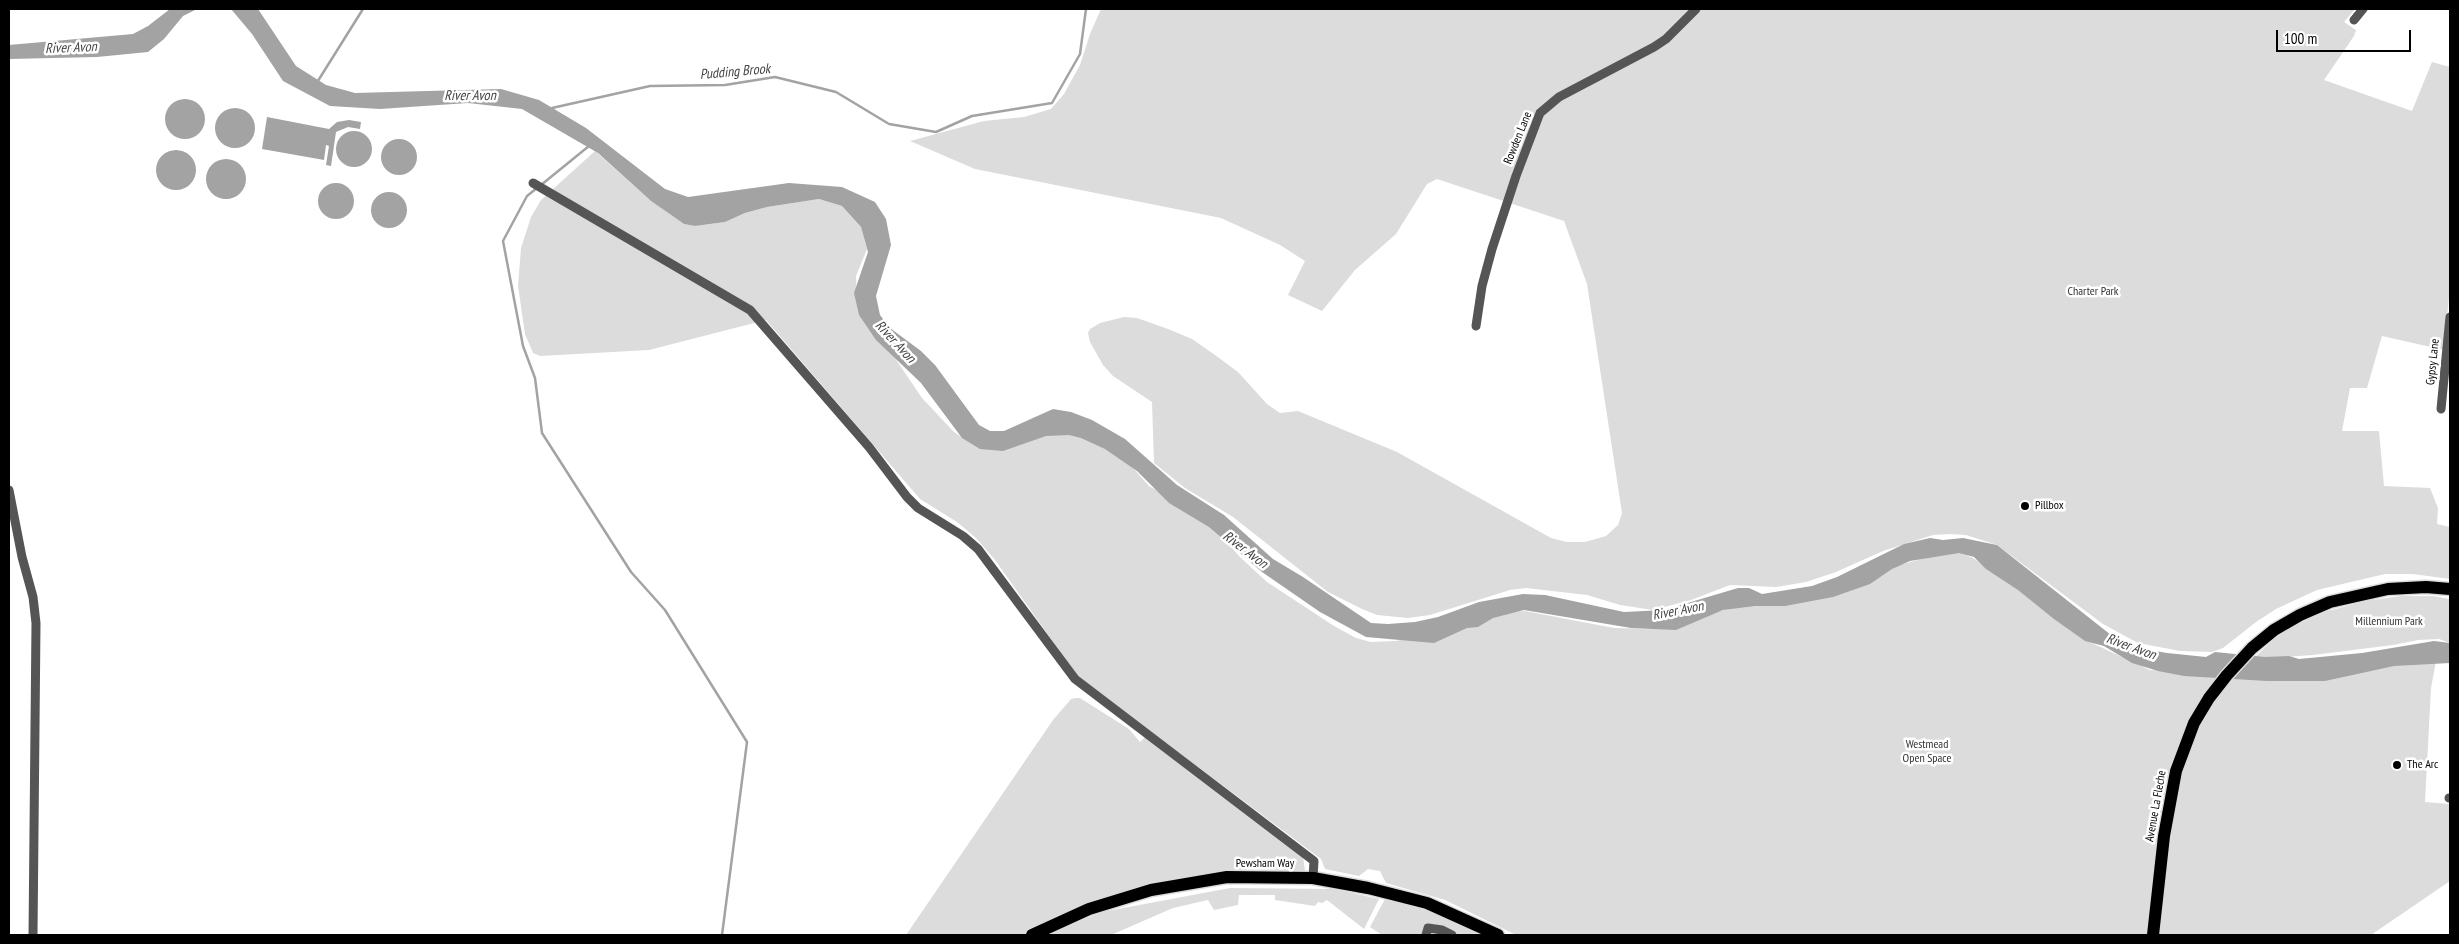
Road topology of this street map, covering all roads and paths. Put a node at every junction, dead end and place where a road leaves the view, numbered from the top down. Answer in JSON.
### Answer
{"nodes":[{"id":1,"x":1696,"y":9,"type":"edge"},
{"id":2,"x":2362,"y":9,"type":"edge"},
{"id":3,"x":2354,"y":20,"type":"dead end"},
{"id":4,"x":533,"y":183,"type":"dead end"},
{"id":5,"x":2450,"y":317,"type":"edge"},
{"id":6,"x":1476,"y":326,"type":"dead end"},
{"id":7,"x":2441,"y":409,"type":"dead end"},
{"id":8,"x":9,"y":490,"type":"edge"},
{"id":9,"x":2450,"y":589,"type":"edge"},
{"id":10,"x":1313,"y":878,"type":"junction"},
{"id":11,"x":33,"y":935,"type":"edge"},
{"id":12,"x":1032,"y":935,"type":"edge"},
{"id":13,"x":1426,"y":935,"type":"edge"},
{"id":14,"x":1452,"y":935,"type":"edge"},
{"id":15,"x":1498,"y":935,"type":"edge"},
{"id":16,"x":2153,"y":935,"type":"edge"}],
"edges":[{"from":1,"to":6,"type":"street","name":"Rowden Lane"},
{"from":2,"to":3,"type":"street"},
{"from":4,"to":10,"type":"street"},
{"from":5,"to":7,"type":"street","name":"Gypsy Lane"},
{"from":8,"to":11,"type":"street"},
{"from":9,"to":16,"type":"main road","name":"Avenue La Fleche"},
{"from":10,"to":12,"type":"main road","name":"Pewsham Way"},
{"from":10,"to":15,"type":"main road","name":"Pewsham Way"},
{"from":13,"to":14,"type":"street"}]}
